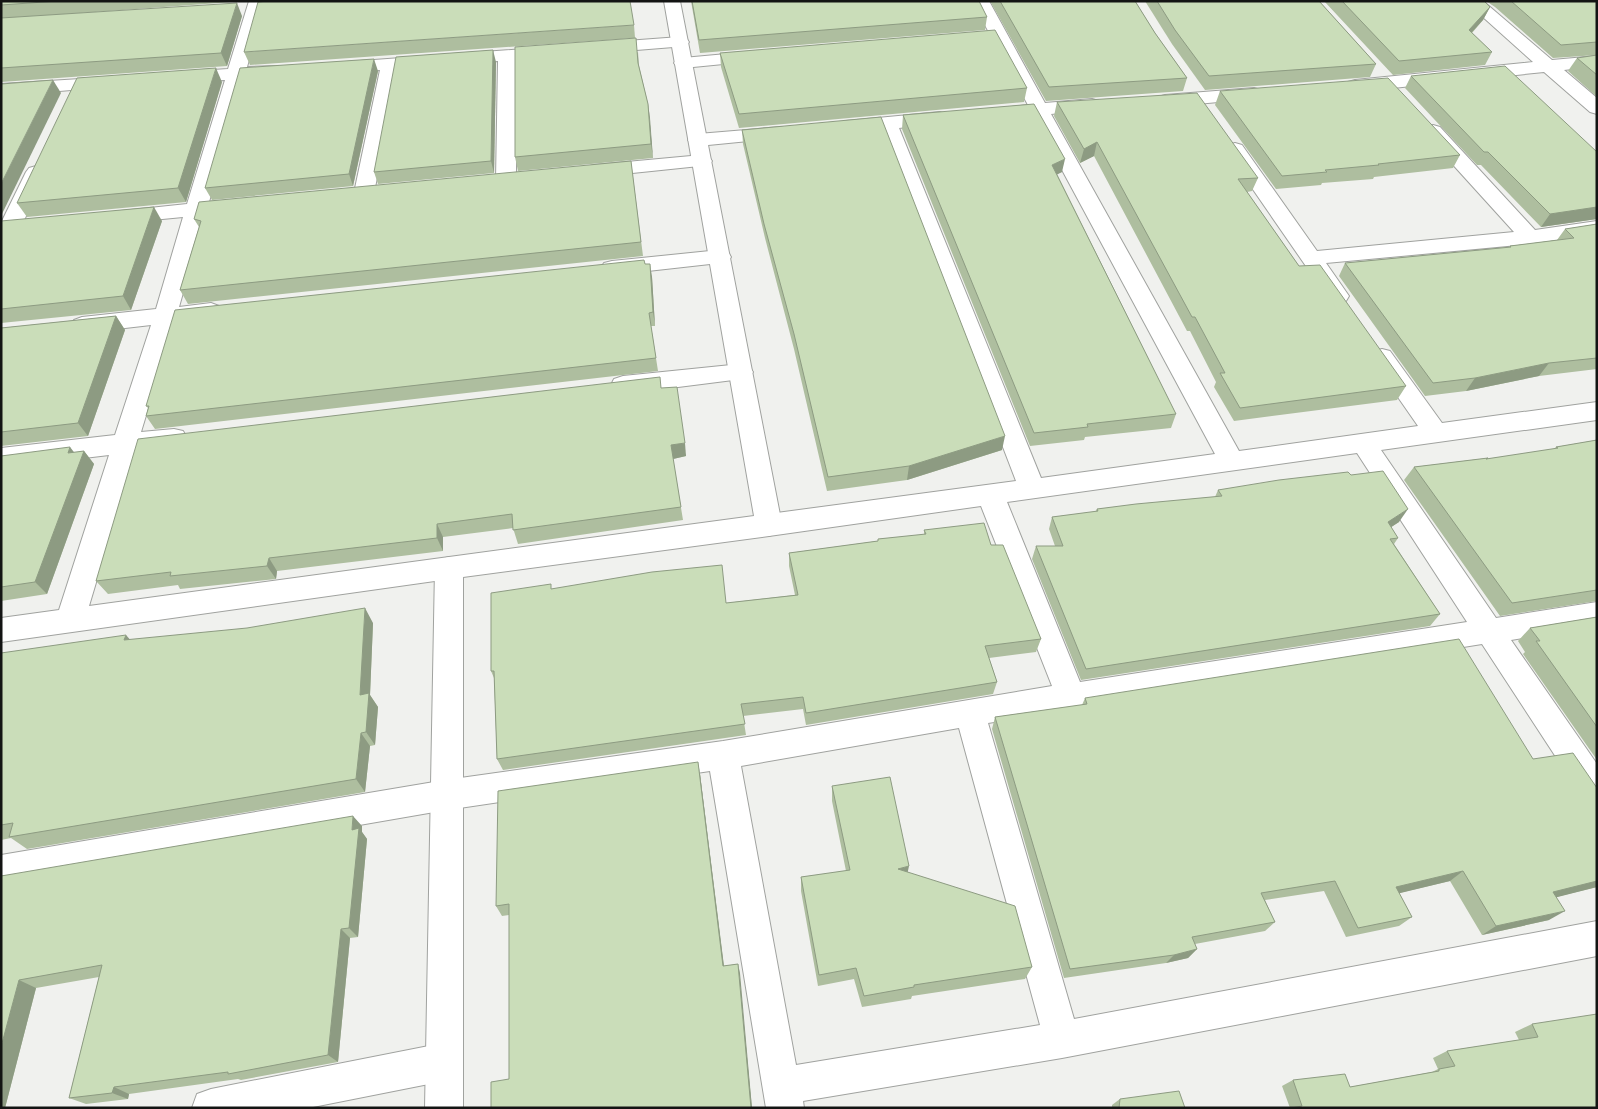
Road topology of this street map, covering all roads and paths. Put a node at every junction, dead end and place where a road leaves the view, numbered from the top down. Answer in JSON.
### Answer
{"nodes":[{"id":1,"x":672,"y":1,"type":"edge"},
{"id":2,"x":980,"y":1,"type":"edge"},
{"id":3,"x":1473,"y":1,"type":"edge"},
{"id":4,"x":255,"y":7,"type":"edge"},
{"id":5,"x":584,"y":49,"type":"edge"},
{"id":6,"x":565,"y":51,"type":"edge"},
{"id":7,"x":681,"y":52,"type":"junction"},
{"id":8,"x":507,"y":55,"type":"junction"},
{"id":9,"x":772,"y":55,"type":"edge"},
{"id":10,"x":1597,"y":61,"type":"edge"},
{"id":11,"x":390,"y":63,"type":"junction"},
{"id":12,"x":1549,"y":66,"type":"junction"},
{"id":13,"x":323,"y":68,"type":"edge"},
{"id":14,"x":294,"y":70,"type":"edge"},
{"id":15,"x":237,"y":73,"type":"junction"},
{"id":16,"x":1382,"y":76,"type":"junction"},
{"id":17,"x":167,"y":78,"type":"edge"},
{"id":18,"x":127,"y":81,"type":"edge"},
{"id":19,"x":77,"y":84,"type":"junction"},
{"id":20,"x":1334,"y":88,"type":"edge"},
{"id":21,"x":1,"y":90,"type":"edge"},
{"id":22,"x":1268,"y":93,"type":"edge"},
{"id":23,"x":1402,"y":98,"type":"edge"},
{"id":24,"x":69,"y":102,"type":"edge"},
{"id":25,"x":1143,"y":102,"type":"edge"},
{"id":26,"x":1106,"y":104,"type":"edge"},
{"id":27,"x":1206,"y":106,"type":"junction"},
{"id":28,"x":1597,"y":108,"type":"edge"},
{"id":29,"x":1040,"y":109,"type":"junction"},
{"id":30,"x":983,"y":114,"type":"edge"},
{"id":31,"x":955,"y":117,"type":"edge"},
{"id":32,"x":1422,"y":120,"type":"edge"},
{"id":33,"x":888,"y":123,"type":"junction"},
{"id":34,"x":831,"y":128,"type":"edge"},
{"id":35,"x":803,"y":131,"type":"edge"},
{"id":36,"x":700,"y":151,"type":"junction"},
{"id":37,"x":44,"y":156,"type":"edge"},
{"id":38,"x":575,"y":173,"type":"edge"},
{"id":39,"x":506,"y":180,"type":"edge"},
{"id":40,"x":364,"y":193,"type":"edge"},
{"id":41,"x":251,"y":204,"type":"edge"},
{"id":42,"x":195,"y":210,"type":"junction"},
{"id":43,"x":98,"y":219,"type":"edge"},
{"id":44,"x":13,"y":227,"type":"edge"},
{"id":45,"x":1597,"y":227,"type":"edge"},
{"id":46,"x":1530,"y":237,"type":"junction"},
{"id":47,"x":720,"y":257,"type":"junction"},
{"id":48,"x":1311,"y":258,"type":"junction"},
{"id":49,"x":591,"y":271,"type":"edge"},
{"id":50,"x":234,"y":308,"type":"edge"},
{"id":51,"x":1351,"y":314,"type":"edge"},
{"id":52,"x":165,"y":316,"type":"junction"},
{"id":53,"x":59,"y":327,"type":"edge"},
{"id":54,"x":1368,"y":338,"type":"edge"},
{"id":55,"x":741,"y":372,"type":"junction"},
{"id":56,"x":603,"y":388,"type":"edge"},
{"id":57,"x":1597,"y":411,"type":"edge"},
{"id":58,"x":1436,"y":433,"type":"junction"},
{"id":59,"x":192,"y":436,"type":"edge"},
{"id":60,"x":1363,"y":443,"type":"junction"},
{"id":61,"x":124,"y":444,"type":"junction"},
{"id":62,"x":1,"y":458,"type":"edge"},
{"id":63,"x":1232,"y":461,"type":"junction"},
{"id":64,"x":1032,"y":488,"type":"junction"},
{"id":65,"x":990,"y":494,"type":"junction"},
{"id":66,"x":769,"y":525,"type":"junction"},
{"id":67,"x":450,"y":568,"type":"junction"},
{"id":68,"x":1597,"y":614,"type":"edge"},
{"id":69,"x":70,"y":620,"type":"junction"},
{"id":70,"x":1,"y":630,"type":"edge"},
{"id":71,"x":1490,"y":630,"type":"junction"},
{"id":72,"x":1071,"y":697,"type":"junction"},
{"id":73,"x":970,"y":712,"type":"junction"},
{"id":74,"x":723,"y":755,"type":"junction"},
{"id":75,"x":1597,"y":792,"type":"edge"},
{"id":76,"x":446,"y":795,"type":"junction"},
{"id":77,"x":1,"y":871,"type":"edge"},
{"id":78,"x":1597,"y":938,"type":"edge"},
{"id":79,"x":1062,"y":1040,"type":"junction"},
{"id":80,"x":444,"y":1062,"type":"junction"},
{"id":81,"x":783,"y":1097,"type":"edge"},
{"id":82,"x":211,"y":1108,"type":"edge"},
{"id":83,"x":444,"y":1108,"type":"edge"}],
"edges":[{"from":1,"to":7,"type":"street"},
{"from":2,"to":29,"type":"street"},
{"from":3,"to":12,"type":"street"},
{"from":4,"to":15,"type":"street"},
{"from":5,"to":7,"type":"street"},
{"from":6,"to":8,"type":"street"},
{"from":7,"to":9,"type":"street"},
{"from":7,"to":36,"type":"street"},
{"from":8,"to":11,"type":"street"},
{"from":8,"to":39,"type":"street"},
{"from":10,"to":12,"type":"street"},
{"from":11,"to":13,"type":"street"},
{"from":11,"to":40,"type":"street"},
{"from":12,"to":16,"type":"street"},
{"from":12,"to":28,"type":"street"},
{"from":14,"to":15,"type":"street"},
{"from":15,"to":17,"type":"street"},
{"from":15,"to":42,"type":"street"},
{"from":16,"to":20,"type":"street"},
{"from":16,"to":23,"type":"street"},
{"from":18,"to":19,"type":"street"},
{"from":19,"to":21,"type":"street"},
{"from":19,"to":24,"type":"street"},
{"from":22,"to":27,"type":"street"},
{"from":25,"to":27,"type":"street"},
{"from":26,"to":29,"type":"street"},
{"from":27,"to":48,"type":"street"},
{"from":29,"to":30,"type":"street"},
{"from":29,"to":63,"type":"street"},
{"from":31,"to":33,"type":"street"},
{"from":32,"to":46,"type":"street"},
{"from":33,"to":34,"type":"street"},
{"from":33,"to":64,"type":"street"},
{"from":35,"to":36,"type":"street"},
{"from":36,"to":38,"type":"street"},
{"from":36,"to":47,"type":"street"},
{"from":37,"to":44,"type":"street"},
{"from":41,"to":42,"type":"street"},
{"from":42,"to":43,"type":"street"},
{"from":42,"to":52,"type":"street"},
{"from":45,"to":46,"type":"street"},
{"from":46,"to":48,"type":"street"},
{"from":47,"to":49,"type":"street"},
{"from":47,"to":55,"type":"street"},
{"from":48,"to":51,"type":"street"},
{"from":50,"to":52,"type":"street"},
{"from":52,"to":53,"type":"street"},
{"from":52,"to":61,"type":"street"},
{"from":54,"to":58,"type":"street"},
{"from":55,"to":56,"type":"street"},
{"from":55,"to":66,"type":"street"},
{"from":57,"to":58,"type":"street"},
{"from":58,"to":60,"type":"street"},
{"from":59,"to":61,"type":"street"},
{"from":60,"to":63,"type":"street"},
{"from":60,"to":71,"type":"street"},
{"from":61,"to":62,"type":"street"},
{"from":61,"to":69,"type":"street"},
{"from":63,"to":64,"type":"street"},
{"from":64,"to":65,"type":"street"},
{"from":65,"to":66,"type":"street"},
{"from":65,"to":72,"type":"street"},
{"from":66,"to":67,"type":"street"},
{"from":67,"to":69,"type":"street"},
{"from":67,"to":76,"type":"street"},
{"from":68,"to":71,"type":"street"},
{"from":69,"to":70,"type":"street"},
{"from":71,"to":72,"type":"street"},
{"from":71,"to":75,"type":"street"},
{"from":72,"to":73,"type":"street"},
{"from":73,"to":74,"type":"street"},
{"from":73,"to":79,"type":"street"},
{"from":74,"to":76,"type":"street"},
{"from":74,"to":81,"type":"street"},
{"from":76,"to":77,"type":"street"},
{"from":76,"to":80,"type":"street"},
{"from":78,"to":79,"type":"street"},
{"from":79,"to":81,"type":"street"},
{"from":80,"to":82,"type":"street"},
{"from":80,"to":83,"type":"street"}]}
